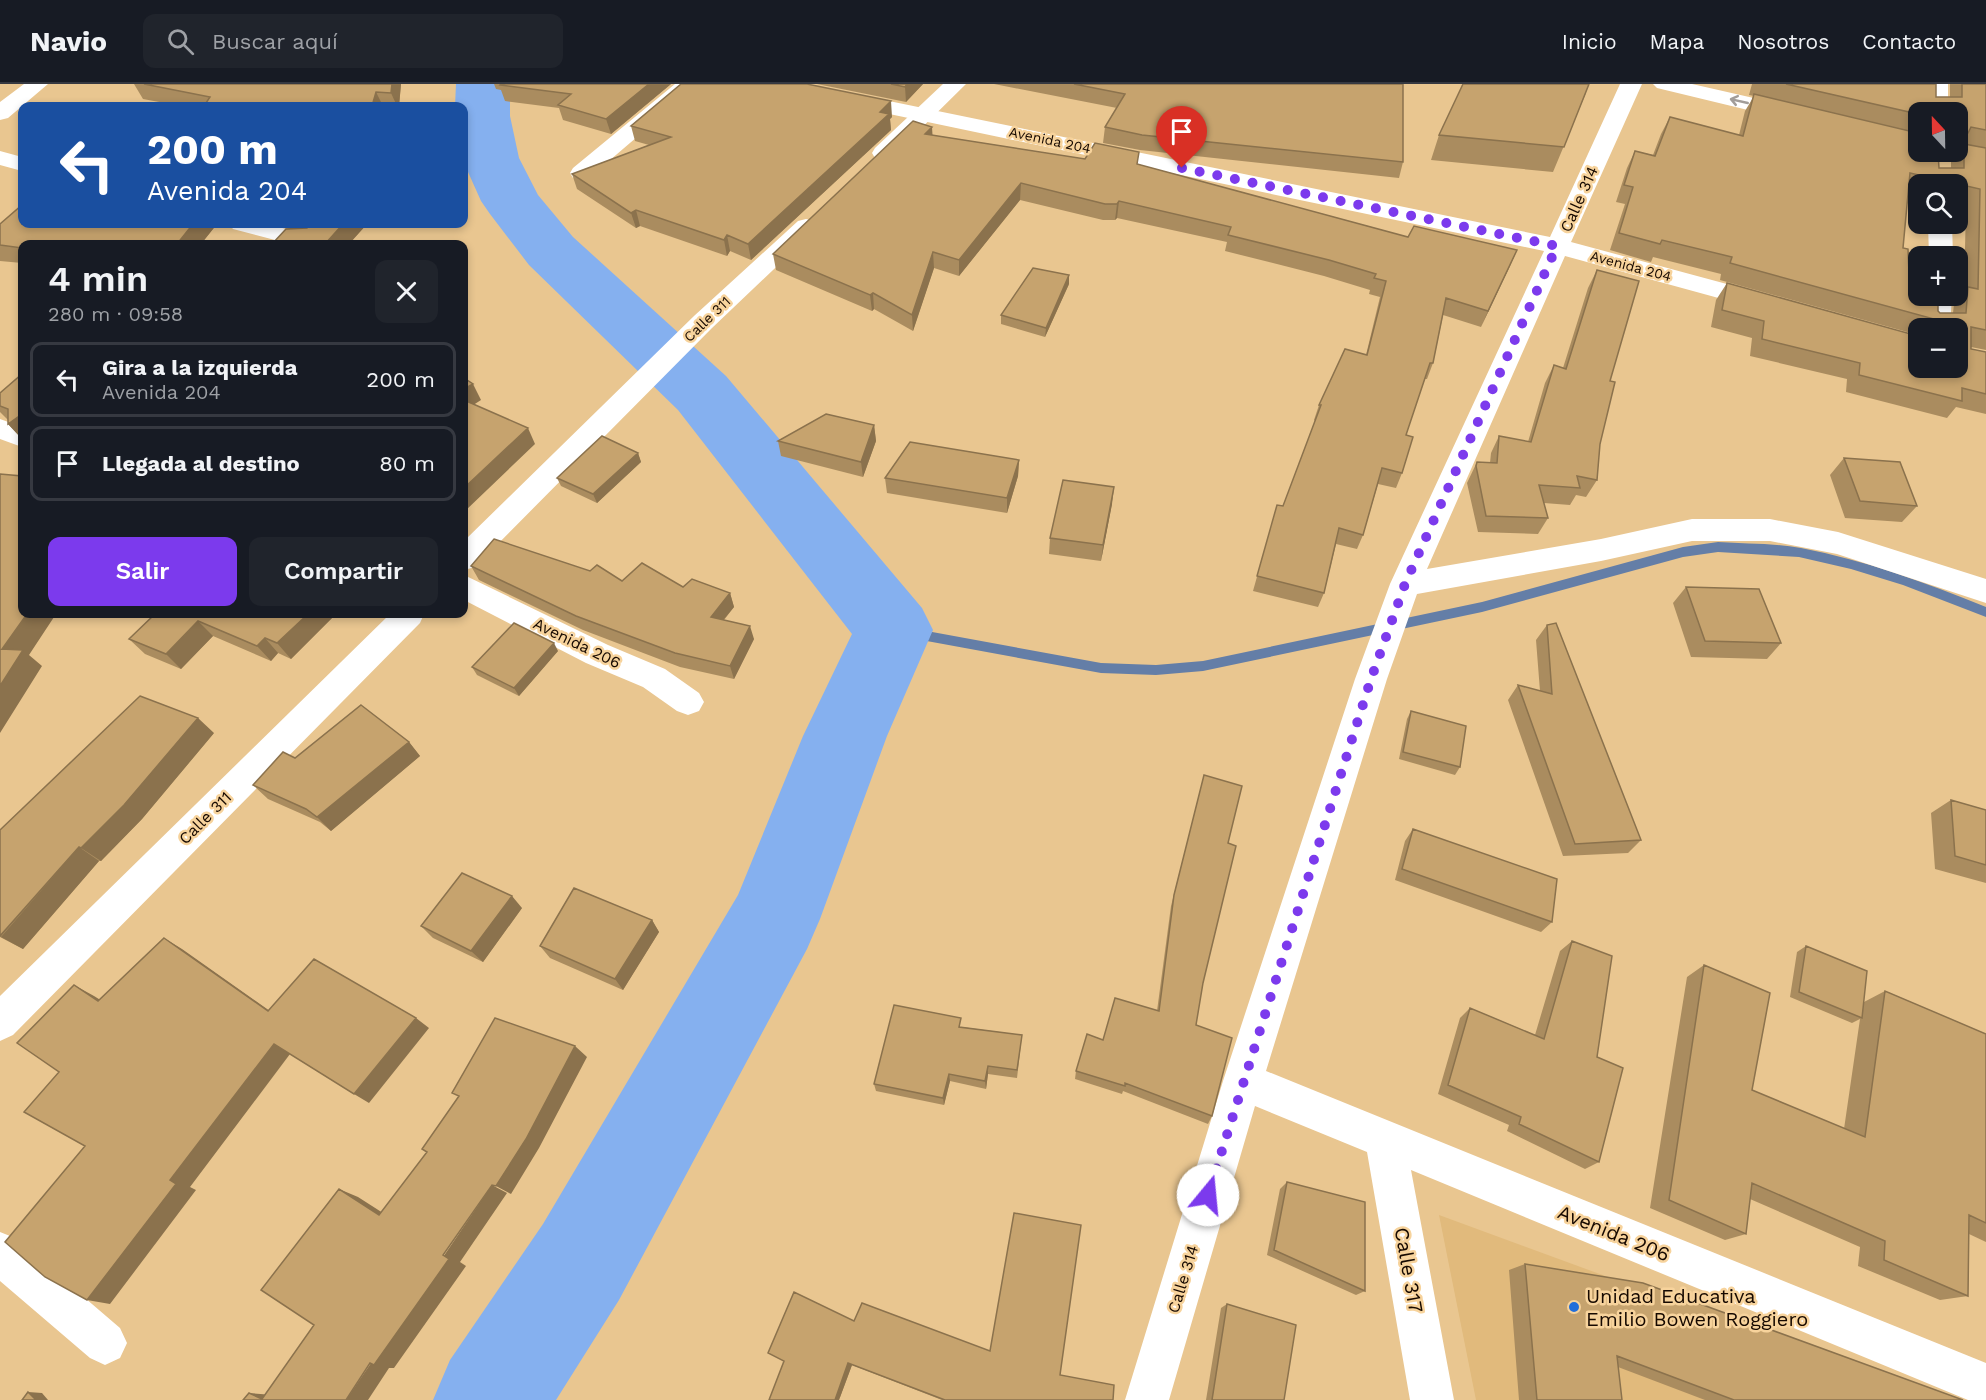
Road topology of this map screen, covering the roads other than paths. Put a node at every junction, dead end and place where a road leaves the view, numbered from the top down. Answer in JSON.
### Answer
{"nodes":[{"id":1,"x":38,"y":84,"type":"edge"},
{"id":2,"x":688,"y":84,"type":"edge"},
{"id":3,"x":776,"y":84,"type":"edge"},
{"id":4,"x":955,"y":84,"type":"edge"},
{"id":5,"x":1631,"y":84,"type":"edge"},
{"id":6,"x":1664,"y":84,"type":"edge"},
{"id":7,"x":1937,"y":84,"type":"edge"},
{"id":8,"x":1937,"y":102,"type":"edge"},
{"id":9,"x":0,"y":113,"type":"edge"},
{"id":10,"x":925,"y":114,"type":"junction"},
{"id":11,"x":1814,"y":119,"type":"edge"},
{"id":12,"x":1968,"y":157,"type":"edge"},
{"id":13,"x":0,"y":158,"type":"edge"},
{"id":14,"x":1986,"y":159,"type":"edge"},
{"id":15,"x":18,"y":163,"type":"edge"},
{"id":16,"x":865,"y":170,"type":"edge"},
{"id":17,"x":581,"y":173,"type":"edge"},
{"id":18,"x":822,"y":210,"type":"edge"},
{"id":19,"x":256,"y":228,"type":"edge"},
{"id":20,"x":301,"y":240,"type":"edge"},
{"id":21,"x":1557,"y":246,"type":"junction"},
{"id":22,"x":1783,"y":308,"type":"edge"},
{"id":23,"x":0,"y":429,"type":"edge"},
{"id":24,"x":18,"y":436,"type":"edge"},
{"id":25,"x":468,"y":555,"type":"edge"},
{"id":26,"x":1405,"y":584,"type":"junction"},
{"id":27,"x":468,"y":589,"type":"edge"},
{"id":28,"x":1986,"y":591,"type":"edge"},
{"id":29,"x":405,"y":618,"type":"edge"},
{"id":30,"x":688,"y":702,"type":"dead end"},
{"id":31,"x":0,"y":1022,"type":"edge"},
{"id":32,"x":1243,"y":1081,"type":"junction"},
{"id":33,"x":1385,"y":1139,"type":"junction"},
{"id":34,"x":0,"y":1253,"type":"edge"},
{"id":35,"x":105,"y":1342,"type":"dead end"},
{"id":36,"x":1986,"y":1385,"type":"edge"},
{"id":37,"x":1147,"y":1400,"type":"edge"},
{"id":38,"x":1432,"y":1400,"type":"edge"}],
"edges":[{"from":1,"to":9,"type":"street"},
{"from":2,"to":17,"type":"street"},
{"from":3,"to":10,"type":"street","name":"Avenida 204"},
{"from":4,"to":10,"type":"street"},
{"from":5,"to":21,"type":"street","name":"Calle 314"},
{"from":11,"to":6,"type":"street","one_way":true},
{"from":7,"to":8,"type":"street"},
{"from":10,"to":16,"type":"street"},
{"from":10,"to":21,"type":"street","name":"Avenida 204"},
{"from":12,"to":14,"type":"street"},
{"from":13,"to":15,"type":"street"},
{"from":18,"to":25,"type":"street","name":"Calle 311"},
{"from":19,"to":20,"type":"street"},
{"from":21,"to":22,"type":"street","name":"Avenida 204"},
{"from":21,"to":26,"type":"street","name":"Calle 314"},
{"from":23,"to":24,"type":"street"},
{"from":26,"to":28,"type":"street"},
{"from":26,"to":32,"type":"street","name":"Calle 314"},
{"from":27,"to":30,"type":"street","name":"Avenida 206"},
{"from":29,"to":31,"type":"street","name":"Calle 311"},
{"from":32,"to":33,"type":"street","name":"Avenida 206"},
{"from":32,"to":37,"type":"street","name":"Calle 314"},
{"from":33,"to":36,"type":"street","name":"Avenida 206"},
{"from":33,"to":38,"type":"street","name":"Calle 317"},
{"from":34,"to":35,"type":"street"}]}
